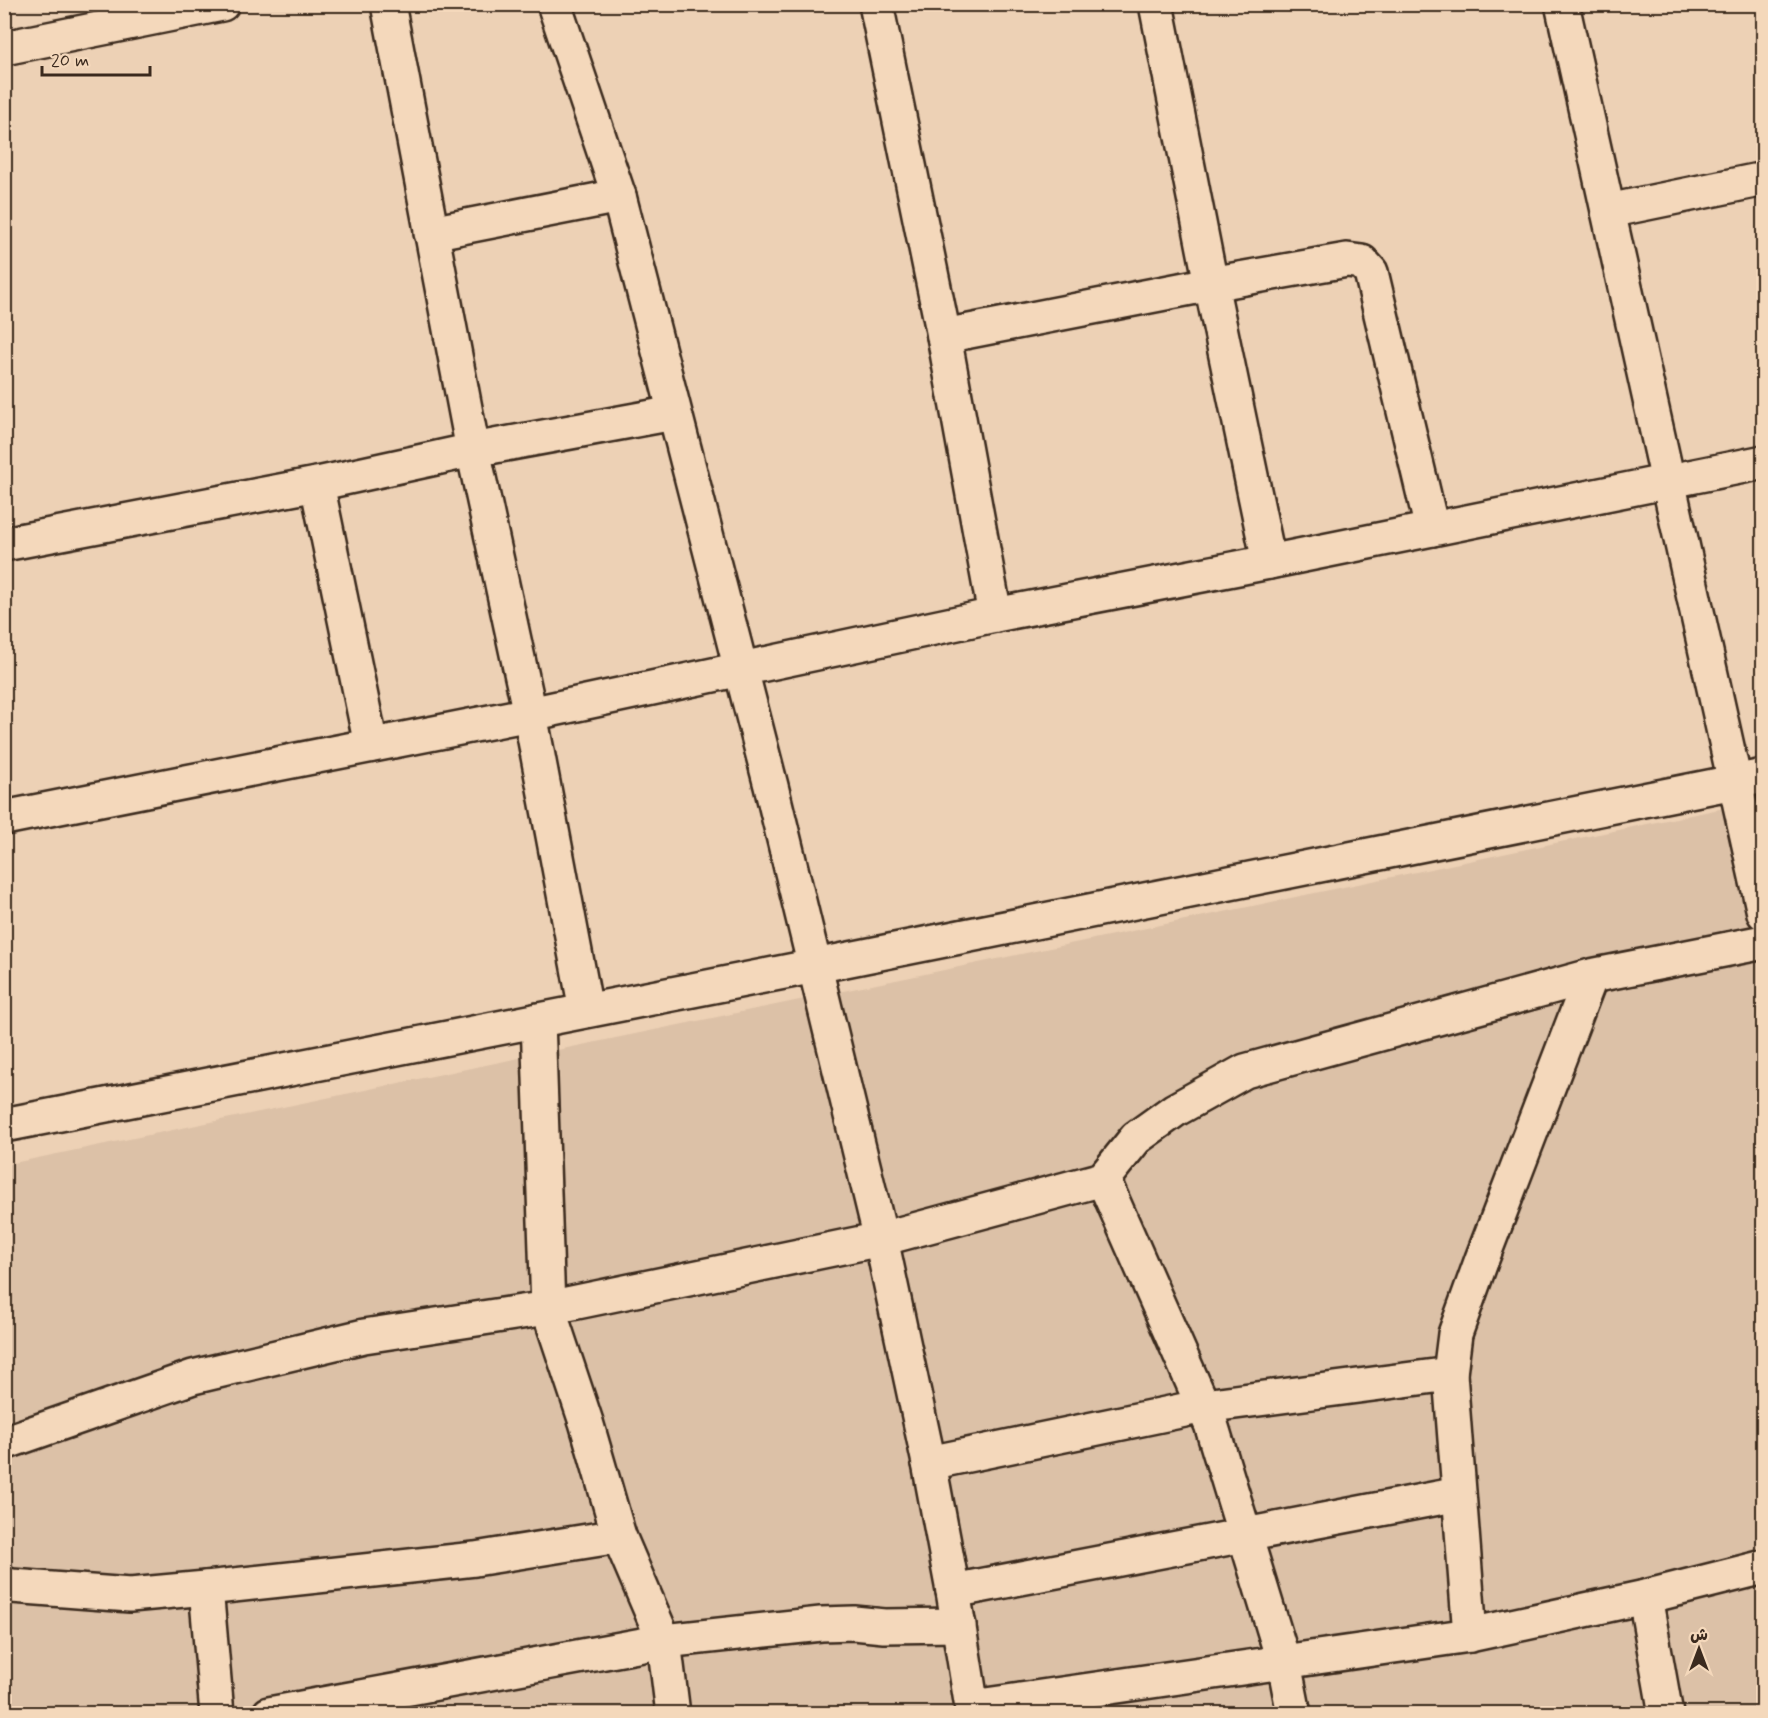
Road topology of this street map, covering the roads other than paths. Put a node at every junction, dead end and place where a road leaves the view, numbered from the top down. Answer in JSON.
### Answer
{"nodes":[{"id":1,"x":222,"y":4,"type":"edge"},
{"id":2,"x":388,"y":4,"type":"edge"},
{"id":3,"x":554,"y":4,"type":"edge"},
{"id":4,"x":876,"y":4,"type":"edge"},
{"id":5,"x":1156,"y":4,"type":"edge"},
{"id":6,"x":1562,"y":4,"type":"edge"},
{"id":7,"x":4,"y":48,"type":"edge"},
{"id":8,"x":1764,"y":179,"type":"edge"},
{"id":9,"x":619,"y":196,"type":"junction"},
{"id":10,"x":1608,"y":211,"type":"junction"},
{"id":11,"x":431,"y":233,"type":"junction"},
{"id":12,"x":1211,"y":284,"type":"junction"},
{"id":13,"x":944,"y":336,"type":"junction"},
{"id":14,"x":674,"y":413,"type":"junction"},
{"id":15,"x":473,"y":450,"type":"junction"},
{"id":16,"x":1764,"y":462,"type":"edge"},
{"id":17,"x":1668,"y":482,"type":"junction"},
{"id":18,"x":317,"y":484,"type":"junction"},
{"id":19,"x":1432,"y":529,"type":"junction"},
{"id":20,"x":4,"y":544,"type":"edge"},
{"id":21,"x":1269,"y":562,"type":"junction"},
{"id":22,"x":995,"y":615,"type":"junction"},
{"id":23,"x":741,"y":670,"type":"junction"},
{"id":24,"x":530,"y":714,"type":"junction"},
{"id":25,"x":371,"y":745,"type":"junction"},
{"id":26,"x":1749,"y":779,"type":"edge"},
{"id":27,"x":4,"y":818,"type":"edge"},
{"id":28,"x":1764,"y":913,"type":"edge"},
{"id":29,"x":1764,"y":942,"type":"edge"},
{"id":30,"x":815,"y":966,"type":"junction"},
{"id":31,"x":1591,"y":976,"type":"junction"},
{"id":32,"x":586,"y":1010,"type":"junction"},
{"id":33,"x":538,"y":1020,"type":"junction"},
{"id":34,"x":4,"y":1125,"type":"edge"},
{"id":35,"x":1103,"y":1179,"type":"junction"},
{"id":36,"x":881,"y":1239,"type":"junction"},
{"id":37,"x":548,"y":1308,"type":"junction"},
{"id":38,"x":1450,"y":1374,"type":"junction"},
{"id":39,"x":1204,"y":1406,"type":"junction"},
{"id":40,"x":4,"y":1443,"type":"edge"},
{"id":41,"x":929,"y":1463,"type":"junction"},
{"id":42,"x":1459,"y":1494,"type":"junction"},
{"id":43,"x":619,"y":1536,"type":"junction"},
{"id":44,"x":1245,"y":1536,"type":"junction"},
{"id":45,"x":1764,"y":1567,"type":"edge"},
{"id":46,"x":4,"y":1584,"type":"edge"},
{"id":47,"x":206,"y":1588,"type":"junction"},
{"id":48,"x":953,"y":1591,"type":"junction"},
{"id":49,"x":1645,"y":1597,"type":"junction"},
{"id":50,"x":959,"y":1625,"type":"junction"},
{"id":51,"x":1470,"y":1635,"type":"junction"},
{"id":52,"x":664,"y":1641,"type":"junction"},
{"id":53,"x":1284,"y":1663,"type":"junction"},
{"id":54,"x":972,"y":1710,"type":"edge"},
{"id":55,"x":218,"y":1713,"type":"edge"},
{"id":56,"x":269,"y":1713,"type":"edge"},
{"id":57,"x":673,"y":1713,"type":"edge"},
{"id":58,"x":1294,"y":1713,"type":"edge"},
{"id":59,"x":1666,"y":1713,"type":"edge"}],
"edges":[{"from":1,"to":7,"type":"street"},
{"from":2,"to":11,"type":"street"},
{"from":3,"to":9,"type":"street"},
{"from":4,"to":13,"type":"street"},
{"from":5,"to":12,"type":"street"},
{"from":6,"to":10,"type":"street"},
{"from":8,"to":10,"type":"street"},
{"from":9,"to":11,"type":"street"},
{"from":9,"to":14,"type":"street"},
{"from":10,"to":17,"type":"street"},
{"from":11,"to":15,"type":"street"},
{"from":12,"to":13,"type":"street"},
{"from":12,"to":19,"type":"street"},
{"from":12,"to":21,"type":"street"},
{"from":13,"to":22,"type":"street"},
{"from":14,"to":15,"type":"street"},
{"from":14,"to":23,"type":"street"},
{"from":15,"to":18,"type":"street"},
{"from":15,"to":24,"type":"street"},
{"from":16,"to":17,"type":"street"},
{"from":17,"to":19,"type":"street"},
{"from":17,"to":26,"type":"street"},
{"from":18,"to":20,"type":"street"},
{"from":18,"to":25,"type":"street"},
{"from":19,"to":21,"type":"street"},
{"from":21,"to":22,"type":"street"},
{"from":22,"to":23,"type":"street"},
{"from":23,"to":24,"type":"street"},
{"from":23,"to":30,"type":"street"},
{"from":24,"to":25,"type":"street"},
{"from":24,"to":32,"type":"street"},
{"from":25,"to":27,"type":"street"},
{"from":26,"to":28,"type":"street"},
{"from":26,"to":30,"type":"street"},
{"from":29,"to":31,"type":"street"},
{"from":30,"to":32,"type":"street"},
{"from":30,"to":36,"type":"street"},
{"from":31,"to":35,"type":"street"},
{"from":31,"to":38,"type":"street"},
{"from":32,"to":33,"type":"street"},
{"from":33,"to":34,"type":"street"},
{"from":33,"to":37,"type":"street"},
{"from":35,"to":36,"type":"street"},
{"from":35,"to":39,"type":"street"},
{"from":36,"to":37,"type":"street"},
{"from":36,"to":41,"type":"street"},
{"from":37,"to":40,"type":"street"},
{"from":37,"to":43,"type":"street"},
{"from":38,"to":39,"type":"street"},
{"from":38,"to":42,"type":"street"},
{"from":39,"to":41,"type":"street"},
{"from":39,"to":44,"type":"street"},
{"from":41,"to":48,"type":"street"},
{"from":42,"to":44,"type":"street"},
{"from":42,"to":51,"type":"street"},
{"from":43,"to":47,"type":"street"},
{"from":43,"to":52,"type":"street"},
{"from":44,"to":48,"type":"street"},
{"from":44,"to":53,"type":"street"},
{"from":45,"to":49,"type":"street"},
{"from":46,"to":47,"type":"street"},
{"from":47,"to":55,"type":"street"},
{"from":48,"to":50,"type":"street"},
{"from":49,"to":51,"type":"street"},
{"from":49,"to":59,"type":"street"},
{"from":50,"to":52,"type":"street"},
{"from":50,"to":54,"type":"street"},
{"from":51,"to":53,"type":"street"},
{"from":52,"to":56,"type":"street"},
{"from":52,"to":57,"type":"street"},
{"from":53,"to":54,"type":"street"},
{"from":53,"to":58,"type":"street"}]}
